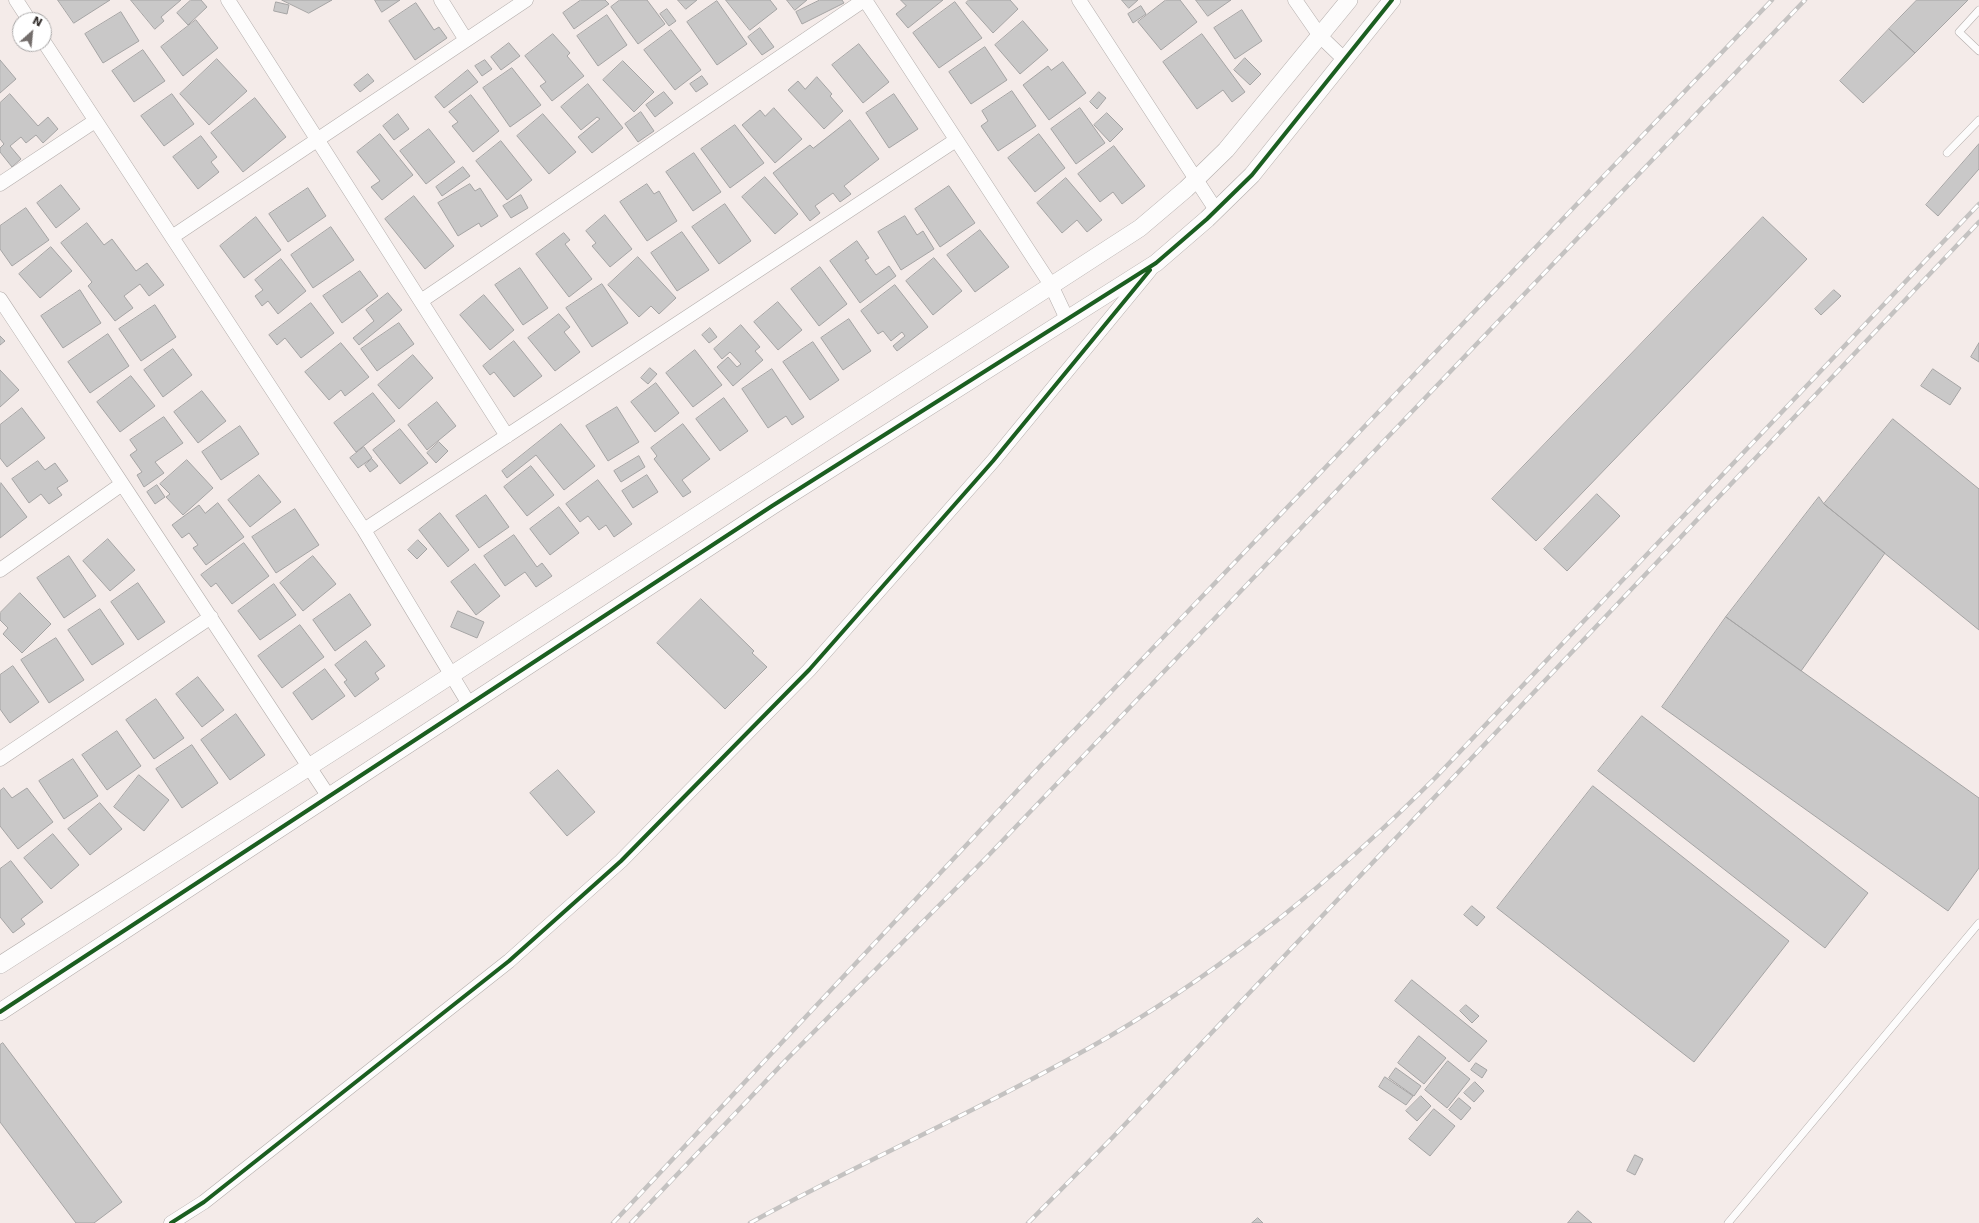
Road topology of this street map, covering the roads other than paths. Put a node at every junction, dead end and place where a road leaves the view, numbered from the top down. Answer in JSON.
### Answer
{"nodes":[{"id":1,"x":16,"y":0,"type":"edge"},
{"id":2,"x":228,"y":0,"type":"edge"},
{"id":3,"x":441,"y":0,"type":"edge"},
{"id":4,"x":526,"y":0,"type":"edge"},
{"id":5,"x":864,"y":0,"type":"edge"},
{"id":6,"x":1079,"y":0,"type":"edge"},
{"id":7,"x":1295,"y":0,"type":"edge"},
{"id":8,"x":1349,"y":0,"type":"edge"},
{"id":9,"x":1392,"y":0,"type":"edge"},
{"id":10,"x":1979,"y":10,"type":"edge"},
{"id":11,"x":24,"y":12,"type":"edge"},
{"id":12,"x":1320,"y":36,"type":"junction"},
{"id":13,"x":466,"y":40,"type":"junction"},
{"id":14,"x":1979,"y":51,"type":"edge"},
{"id":15,"x":51,"y":52,"type":"edge"},
{"id":16,"x":1344,"y":59,"type":"junction"},
{"id":17,"x":95,"y":120,"type":"junction"},
{"id":18,"x":1979,"y":120,"type":"edge"},
{"id":19,"x":317,"y":138,"type":"junction"},
{"id":20,"x":956,"y":140,"type":"junction"},
{"id":21,"x":1947,"y":153,"type":"dead end"},
{"id":22,"x":1197,"y":179,"type":"junction"},
{"id":23,"x":0,"y":184,"type":"edge"},
{"id":24,"x":1216,"y":210,"type":"junction"},
{"id":25,"x":172,"y":237,"type":"junction"},
{"id":26,"x":1156,"y":263,"type":"junction"},
{"id":27,"x":1051,"y":285,"type":"junction"},
{"id":28,"x":0,"y":299,"type":"edge"},
{"id":29,"x":421,"y":301,"type":"junction"},
{"id":30,"x":1067,"y":319,"type":"junction"},
{"id":31,"x":507,"y":436,"type":"junction"},
{"id":32,"x":122,"y":484,"type":"junction"},
{"id":33,"x":364,"y":530,"type":"junction"},
{"id":34,"x":0,"y":570,"type":"edge"},
{"id":35,"x":211,"y":617,"type":"junction"},
{"id":36,"x":452,"y":675,"type":"junction"},
{"id":37,"x":469,"y":704,"type":"junction"},
{"id":38,"x":0,"y":759,"type":"edge"},
{"id":39,"x":310,"y":766,"type":"junction"},
{"id":40,"x":329,"y":797,"type":"junction"},
{"id":41,"x":1979,"y":923,"type":"edge"},
{"id":42,"x":0,"y":965,"type":"edge"},
{"id":43,"x":0,"y":1012,"type":"edge"},
{"id":44,"x":171,"y":1223,"type":"edge"},
{"id":45,"x":1728,"y":1223,"type":"edge"}],
"edges":[{"from":1,"to":11,"type":"street"},
{"from":2,"to":19,"type":"street"},
{"from":3,"to":13,"type":"street"},
{"from":4,"to":13,"type":"street"},
{"from":5,"to":20,"type":"street"},
{"from":5,"to":29,"type":"street"},
{"from":6,"to":22,"type":"street"},
{"from":7,"to":12,"type":"street"},
{"from":8,"to":12,"type":"street"},
{"from":9,"to":16,"type":"street"},
{"from":10,"to":14,"type":"lane"},
{"from":12,"to":16,"type":"street"},
{"from":12,"to":22,"type":"street"},
{"from":13,"to":19,"type":"street"},
{"from":15,"to":17,"type":"street"},
{"from":16,"to":24,"type":"street"},
{"from":17,"to":23,"type":"street"},
{"from":17,"to":25,"type":"street"},
{"from":18,"to":21,"type":"lane"},
{"from":19,"to":25,"type":"street"},
{"from":19,"to":29,"type":"street"},
{"from":20,"to":27,"type":"street"},
{"from":20,"to":31,"type":"street"},
{"from":22,"to":24,"type":"street"},
{"from":22,"to":27,"type":"street"},
{"from":24,"to":26,"type":"street"},
{"from":25,"to":33,"type":"street"},
{"from":26,"to":30,"type":"street"},
{"from":26,"to":44,"type":"street"},
{"from":27,"to":30,"type":"street"},
{"from":27,"to":36,"type":"street"},
{"from":28,"to":32,"type":"street"},
{"from":29,"to":31,"type":"street"},
{"from":30,"to":37,"type":"street"},
{"from":31,"to":33,"type":"street"},
{"from":32,"to":34,"type":"street"},
{"from":32,"to":35,"type":"street"},
{"from":33,"to":36,"type":"street"},
{"from":35,"to":38,"type":"street"},
{"from":35,"to":39,"type":"street"},
{"from":36,"to":37,"type":"street"},
{"from":36,"to":39,"type":"street"},
{"from":37,"to":40,"type":"street"},
{"from":39,"to":40,"type":"street"},
{"from":39,"to":42,"type":"street"},
{"from":40,"to":43,"type":"street"},
{"from":41,"to":45,"type":"lane"}]}
